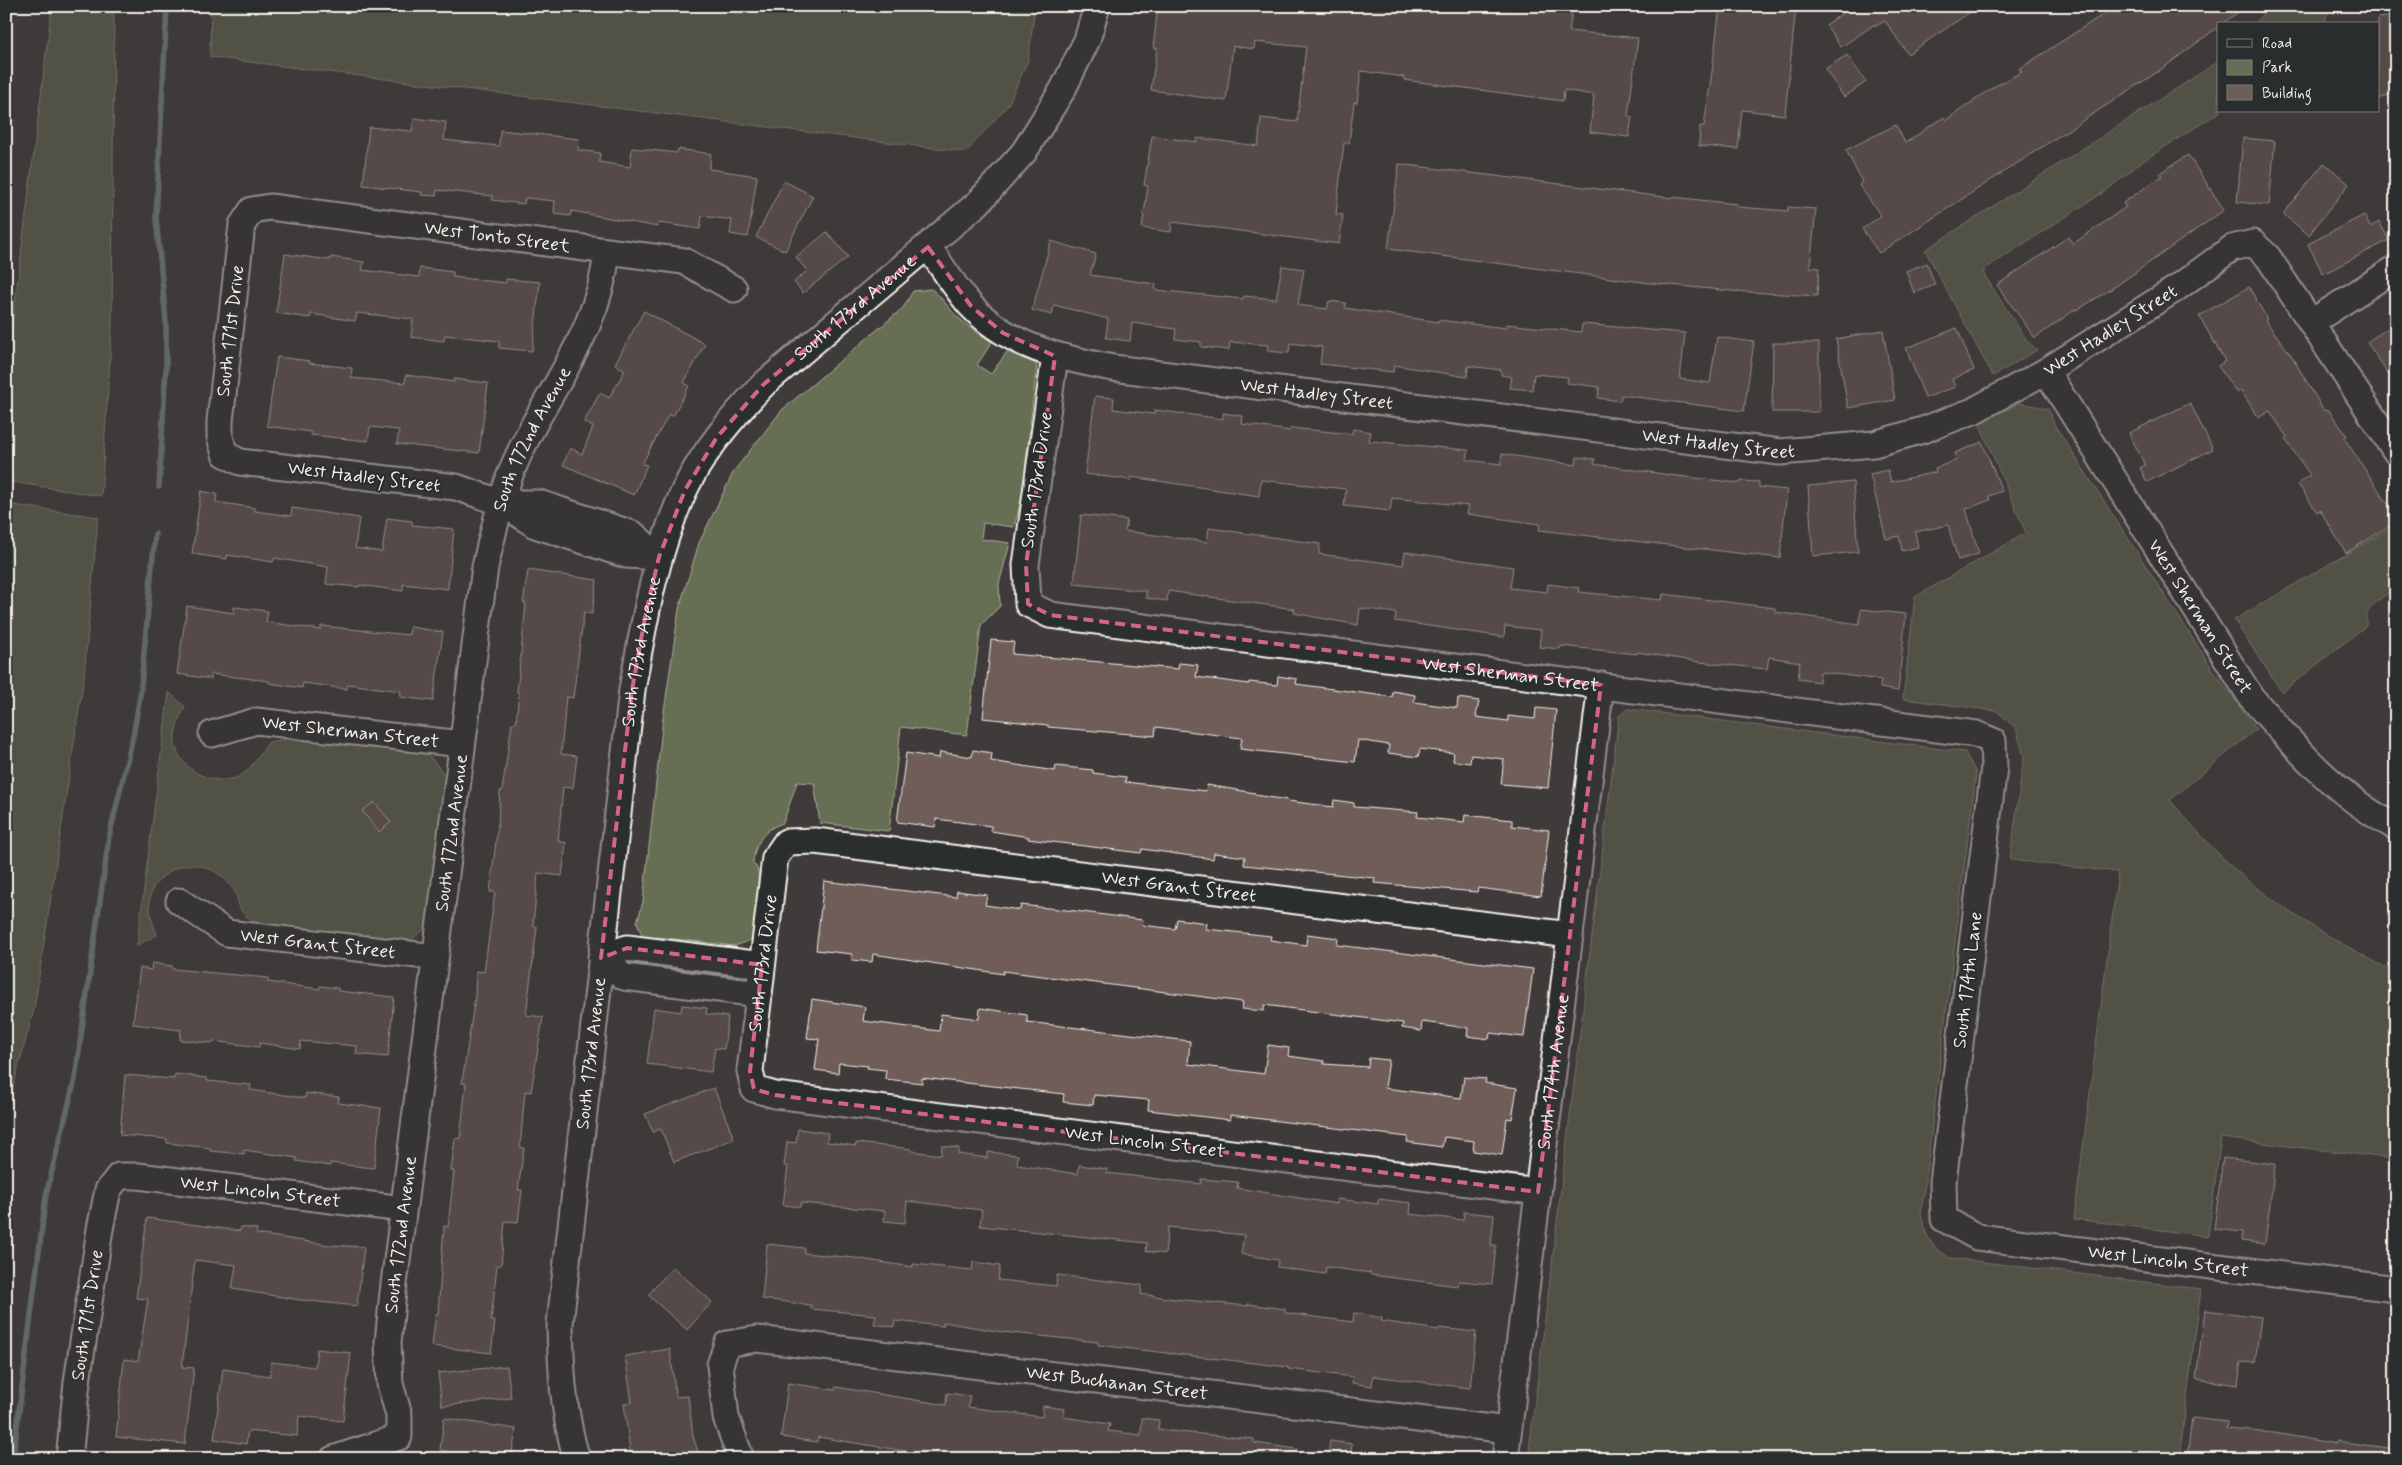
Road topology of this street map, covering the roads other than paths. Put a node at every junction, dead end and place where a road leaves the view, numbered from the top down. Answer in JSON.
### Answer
{"nodes":[{"id":1,"x":1097,"y":6,"type":"edge"},
{"id":2,"x":252,"y":210,"type":"joint"},
{"id":3,"x":928,"y":247,"type":"junction"},
{"id":4,"x":607,"y":252,"type":"junction"},
{"id":5,"x":2396,"y":268,"type":"edge"},
{"id":6,"x":734,"y":289,"type":"dead end"},
{"id":7,"x":2312,"y":322,"type":"junction"},
{"id":8,"x":1054,"y":356,"type":"junction"},
{"id":9,"x":2046,"y":371,"type":"junction"},
{"id":10,"x":2396,"y":452,"type":"edge"},
{"id":11,"x":225,"y":454,"type":"joint"},
{"id":12,"x":502,"y":503,"type":"junction"},
{"id":13,"x":659,"y":557,"type":"junction"},
{"id":14,"x":1028,"y":604,"type":"joint"},
{"id":15,"x":1601,"y":685,"type":"junction"},
{"id":16,"x":212,"y":734,"type":"dead end"},
{"id":17,"x":1993,"y":741,"type":"joint"},
{"id":18,"x":462,"y":744,"type":"junction"},
{"id":19,"x":2396,"y":827,"type":"edge"},
{"id":20,"x":786,"y":842,"type":"joint"},
{"id":21,"x":180,"y":901,"type":"dead end"},
{"id":22,"x":1570,"y":935,"type":"junction"},
{"id":23,"x":435,"y":957,"type":"junction"},
{"id":24,"x":601,"y":958,"type":"junction"},
{"id":25,"x":762,"y":965,"type":"junction"},
{"id":26,"x":759,"y":994,"type":"junction"},
{"id":27,"x":754,"y":1089,"type":"joint"},
{"id":28,"x":119,"y":1176,"type":"joint"},
{"id":29,"x":1538,"y":1192,"type":"junction"},
{"id":30,"x":403,"y":1209,"type":"junction"},
{"id":31,"x":1944,"y":1219,"type":"joint"},
{"id":32,"x":2396,"y":1289,"type":"edge"},
{"id":33,"x":1508,"y":1430,"type":"junction"},
{"id":34,"x":69,"y":1459,"type":"edge"},
{"id":35,"x":333,"y":1459,"type":"edge"},
{"id":36,"x":577,"y":1459,"type":"edge"},
{"id":37,"x":741,"y":1459,"type":"edge"},
{"id":38,"x":1505,"y":1459,"type":"edge"}],
"edges":[{"from":1,"to":3,"type":"street","name":"South 173rd Avenue"},
{"from":2,"to":4,"type":"street","name":"West Tonto Street"},
{"from":2,"to":11,"type":"street","name":"South 171st Drive"},
{"from":3,"to":8,"type":"street","name":"West Hadley Street"},
{"from":3,"to":13,"type":"street","name":"South 173rd Avenue"},
{"from":4,"to":6,"type":"street","name":"West Tonto Street"},
{"from":4,"to":12,"type":"street","name":"South 172nd Avenue"},
{"from":5,"to":7,"type":"street"},
{"from":7,"to":9,"type":"street","name":"West Hadley Street"},
{"from":7,"to":10,"type":"street","name":"West Hadley Street"},
{"from":8,"to":9,"type":"street","name":"West Hadley Street"},
{"from":8,"to":14,"type":"street","name":"South 173rd Drive"},
{"from":9,"to":19,"type":"street","name":"West Sherman Street"},
{"from":11,"to":12,"type":"street","name":"West Hadley Street"},
{"from":12,"to":13,"type":"street","name":"West Hadley Street"},
{"from":12,"to":18,"type":"street","name":"South 172nd Avenue"},
{"from":13,"to":24,"type":"street","name":"South 173rd Avenue"},
{"from":14,"to":15,"type":"street","name":"West Sherman Street"},
{"from":15,"to":17,"type":"street","name":"West Sherman Street"},
{"from":15,"to":22,"type":"street","name":"South 174th Avenue"},
{"from":16,"to":18,"type":"street","name":"West Sherman Street"},
{"from":17,"to":31,"type":"street","name":"South 174th Lane"},
{"from":18,"to":23,"type":"street","name":"South 172nd Avenue"},
{"from":20,"to":22,"type":"street","name":"West Grant Street"},
{"from":20,"to":25,"type":"street","name":"South 173rd Drive"},
{"from":21,"to":23,"type":"street","name":"West Grant Street"},
{"from":22,"to":29,"type":"street","name":"South 174th Avenue"},
{"from":23,"to":30,"type":"street","name":"South 172nd Avenue"},
{"from":24,"to":25,"type":"street"},
{"from":24,"to":26,"type":"street"},
{"from":24,"to":36,"type":"street","name":"South 173rd Avenue"},
{"from":25,"to":26,"type":"street","name":"South 173rd Drive"},
{"from":26,"to":27,"type":"street","name":"South 173rd Drive"},
{"from":27,"to":29,"type":"street","name":"West Lincoln Street"},
{"from":28,"to":30,"type":"street","name":"West Lincoln Street"},
{"from":28,"to":34,"type":"street","name":"South 171st Drive"},
{"from":29,"to":33,"type":"street","name":"South 174th Avenue"},
{"from":30,"to":35,"type":"street","name":"South 172nd Avenue"},
{"from":31,"to":32,"type":"street","name":"West Lincoln Street"},
{"from":33,"to":37,"type":"street","name":"West Buchanan Street"},
{"from":33,"to":38,"type":"street","name":"South 174th Avenue"}]}
